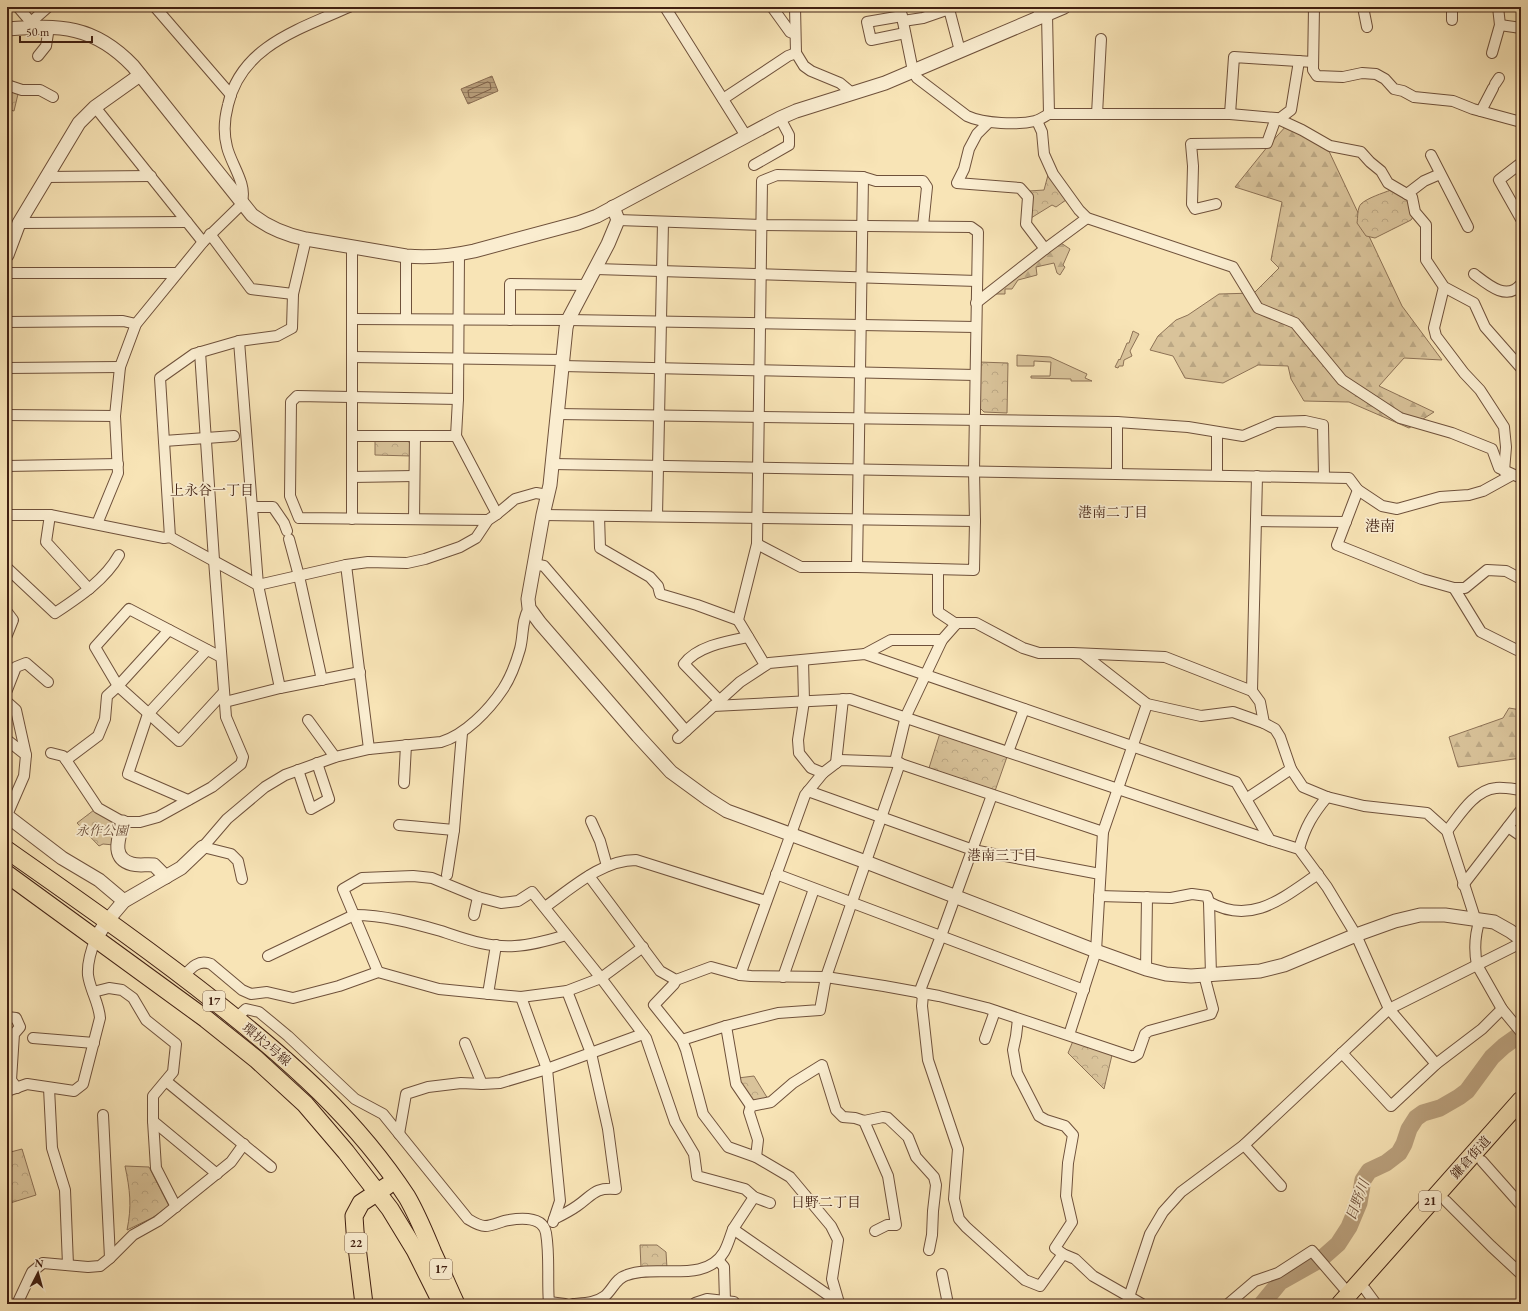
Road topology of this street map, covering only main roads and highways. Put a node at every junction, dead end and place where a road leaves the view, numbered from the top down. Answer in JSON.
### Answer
{"nodes":[{"id":1,"x":7,"y":850,"type":"edge"},
{"id":2,"x":7,"y":874,"type":"edge"},
{"id":3,"x":1521,"y":1100,"type":"edge"},
{"id":4,"x":1521,"y":1114,"type":"edge"},
{"id":5,"x":395,"y":1180,"type":"junction"},
{"id":6,"x":378,"y":1192,"type":"junction"},
{"id":7,"x":427,"y":1234,"type":"junction"},
{"id":8,"x":434,"y":1296,"type":"edge"},
{"id":9,"x":1351,"y":1298,"type":"edge"},
{"id":10,"x":364,"y":1304,"type":"edge"},
{"id":11,"x":442,"y":1304,"type":"edge"},
{"id":12,"x":456,"y":1304,"type":"edge"},
{"id":13,"x":466,"y":1304,"type":"edge"}],
"edges":[{"from":1,"to":5,"type":"main road","name":"環状2号線","number":"17"},
{"from":2,"to":6,"type":"main road","name":"環状2号線","number":"17"},
{"from":3,"to":9,"type":"main road","name":"鎌倉街道","number":"21"},
{"from":4,"to":9,"type":"main road","name":"鎌倉街道","number":"21"},
{"from":5,"to":6,"type":"main road","number":"22"},
{"from":5,"to":7,"type":"main road","name":"環状2号線","number":"17"},
{"from":6,"to":8,"type":"main road","name":"環状2号線","number":"17"},
{"from":6,"to":10,"type":"main road","number":"22"},
{"from":7,"to":12,"type":"main road","name":"環状2号線","number":"17"},
{"from":7,"to":13,"type":"main road"},
{"from":8,"to":11,"type":"main road","name":"環状2号線","number":"17"}]}
